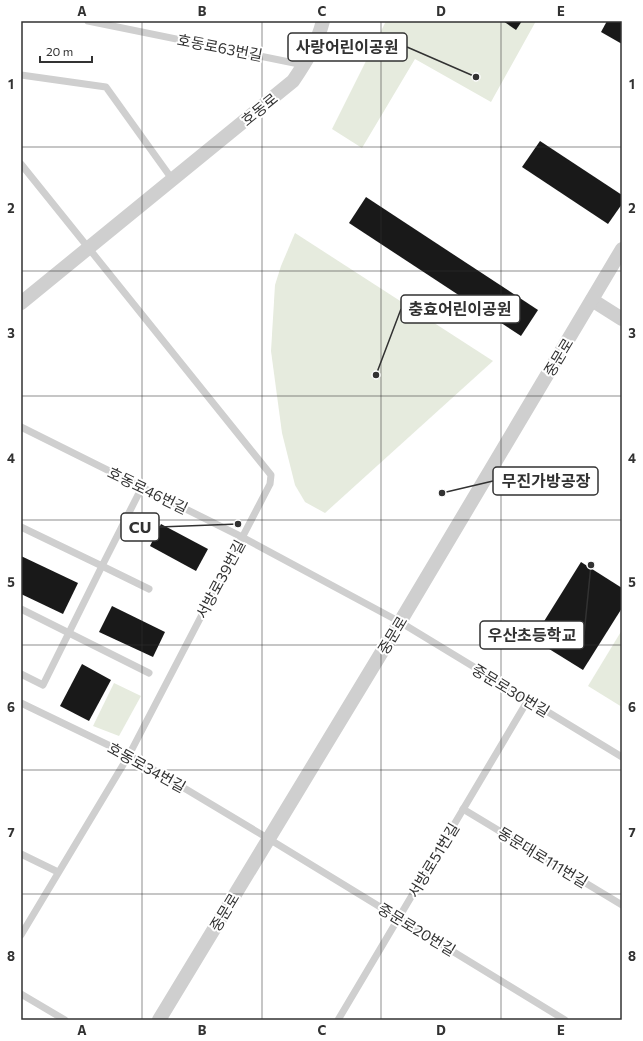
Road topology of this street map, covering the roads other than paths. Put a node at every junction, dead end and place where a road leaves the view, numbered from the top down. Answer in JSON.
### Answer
{"nodes":[{"id":1,"x":88,"y":21,"type":"edge"},
{"id":2,"x":323,"y":21,"type":"edge"},
{"id":3,"x":304,"y":65,"type":"junction"},
{"id":4,"x":21,"y":75,"type":"edge"},
{"id":5,"x":21,"y":164,"type":"edge"},
{"id":6,"x":172,"y":179,"type":"junction"},
{"id":7,"x":89,"y":249,"type":"junction"},
{"id":8,"x":622,"y":249,"type":"edge"},
{"id":9,"x":592,"y":300,"type":"junction"},
{"id":10,"x":21,"y":303,"type":"edge"},
{"id":11,"x":622,"y":319,"type":"edge"},
{"id":12,"x":21,"y":427,"type":"edge"},
{"id":13,"x":142,"y":487,"type":"junction"},
{"id":14,"x":21,"y":528,"type":"edge"},
{"id":15,"x":242,"y":537,"type":"junction"},
{"id":16,"x":102,"y":566,"type":"junction"},
{"id":17,"x":149,"y":589,"type":"dead end"},
{"id":18,"x":21,"y":609,"type":"edge"},
{"id":19,"x":400,"y":622,"type":"junction"},
{"id":20,"x":70,"y":634,"type":"junction"},
{"id":21,"x":149,"y":673,"type":"dead end"},
{"id":22,"x":21,"y":674,"type":"edge"},
{"id":23,"x":528,"y":700,"type":"junction"},
{"id":24,"x":21,"y":703,"type":"edge"},
{"id":25,"x":129,"y":755,"type":"junction"},
{"id":26,"x":622,"y":757,"type":"edge"},
{"id":27,"x":463,"y":809,"type":"junction"},
{"id":28,"x":269,"y":838,"type":"junction"},
{"id":29,"x":21,"y":854,"type":"edge"},
{"id":30,"x":58,"y":872,"type":"junction"},
{"id":31,"x":622,"y":905,"type":"edge"},
{"id":32,"x":399,"y":918,"type":"junction"},
{"id":33,"x":21,"y":935,"type":"edge"},
{"id":34,"x":21,"y":994,"type":"edge"},
{"id":35,"x":64,"y":1020,"type":"edge"},
{"id":36,"x":159,"y":1020,"type":"edge"},
{"id":37,"x":338,"y":1020,"type":"edge"},
{"id":38,"x":565,"y":1020,"type":"edge"}],
"edges":[{"from":1,"to":3,"type":"lane","name":"호동로63번길"},
{"from":2,"to":3,"type":"street","name":"호동로"},
{"from":3,"to":6,"type":"street","name":"호동로"},
{"from":4,"to":6,"type":"lane"},
{"from":5,"to":7,"type":"lane"},
{"from":6,"to":7,"type":"street","name":"호동로"},
{"from":7,"to":10,"type":"street","name":"호동로"},
{"from":7,"to":15,"type":"lane","name":"서방로39번길"},
{"from":8,"to":9,"type":"street","name":"중문로"},
{"from":9,"to":11,"type":"street"},
{"from":9,"to":19,"type":"street","name":"중문로"},
{"from":12,"to":13,"type":"lane","name":"호동로46번길"},
{"from":13,"to":15,"type":"lane","name":"호동로46번길"},
{"from":13,"to":16,"type":"lane"},
{"from":14,"to":16,"type":"lane"},
{"from":15,"to":19,"type":"lane","name":"호동로46번길"},
{"from":15,"to":25,"type":"lane","name":"서방로39번길"},
{"from":16,"to":17,"type":"lane"},
{"from":16,"to":20,"type":"lane"},
{"from":18,"to":20,"type":"lane"},
{"from":19,"to":23,"type":"lane","name":"중문로30번길"},
{"from":19,"to":28,"type":"street","name":"중문로"},
{"from":20,"to":21,"type":"lane"},
{"from":20,"to":22,"type":"lane"},
{"from":23,"to":26,"type":"lane","name":"중문로30번길"},
{"from":23,"to":27,"type":"lane","name":"서방로51번길"},
{"from":24,"to":25,"type":"lane","name":"호동로34번길"},
{"from":25,"to":28,"type":"lane","name":"호동로34번길"},
{"from":25,"to":30,"type":"lane","name":"서방로39번길"},
{"from":27,"to":31,"type":"lane","name":"동문대로111번길"},
{"from":27,"to":32,"type":"lane","name":"서방로51번길"},
{"from":28,"to":32,"type":"lane","name":"중문로20번길"},
{"from":28,"to":36,"type":"street","name":"중문로"},
{"from":29,"to":30,"type":"lane"},
{"from":30,"to":33,"type":"lane","name":"서방로39번길"},
{"from":32,"to":37,"type":"lane","name":"서방로51번길"},
{"from":32,"to":38,"type":"lane","name":"중문로20번길"},
{"from":34,"to":35,"type":"lane"}]}
